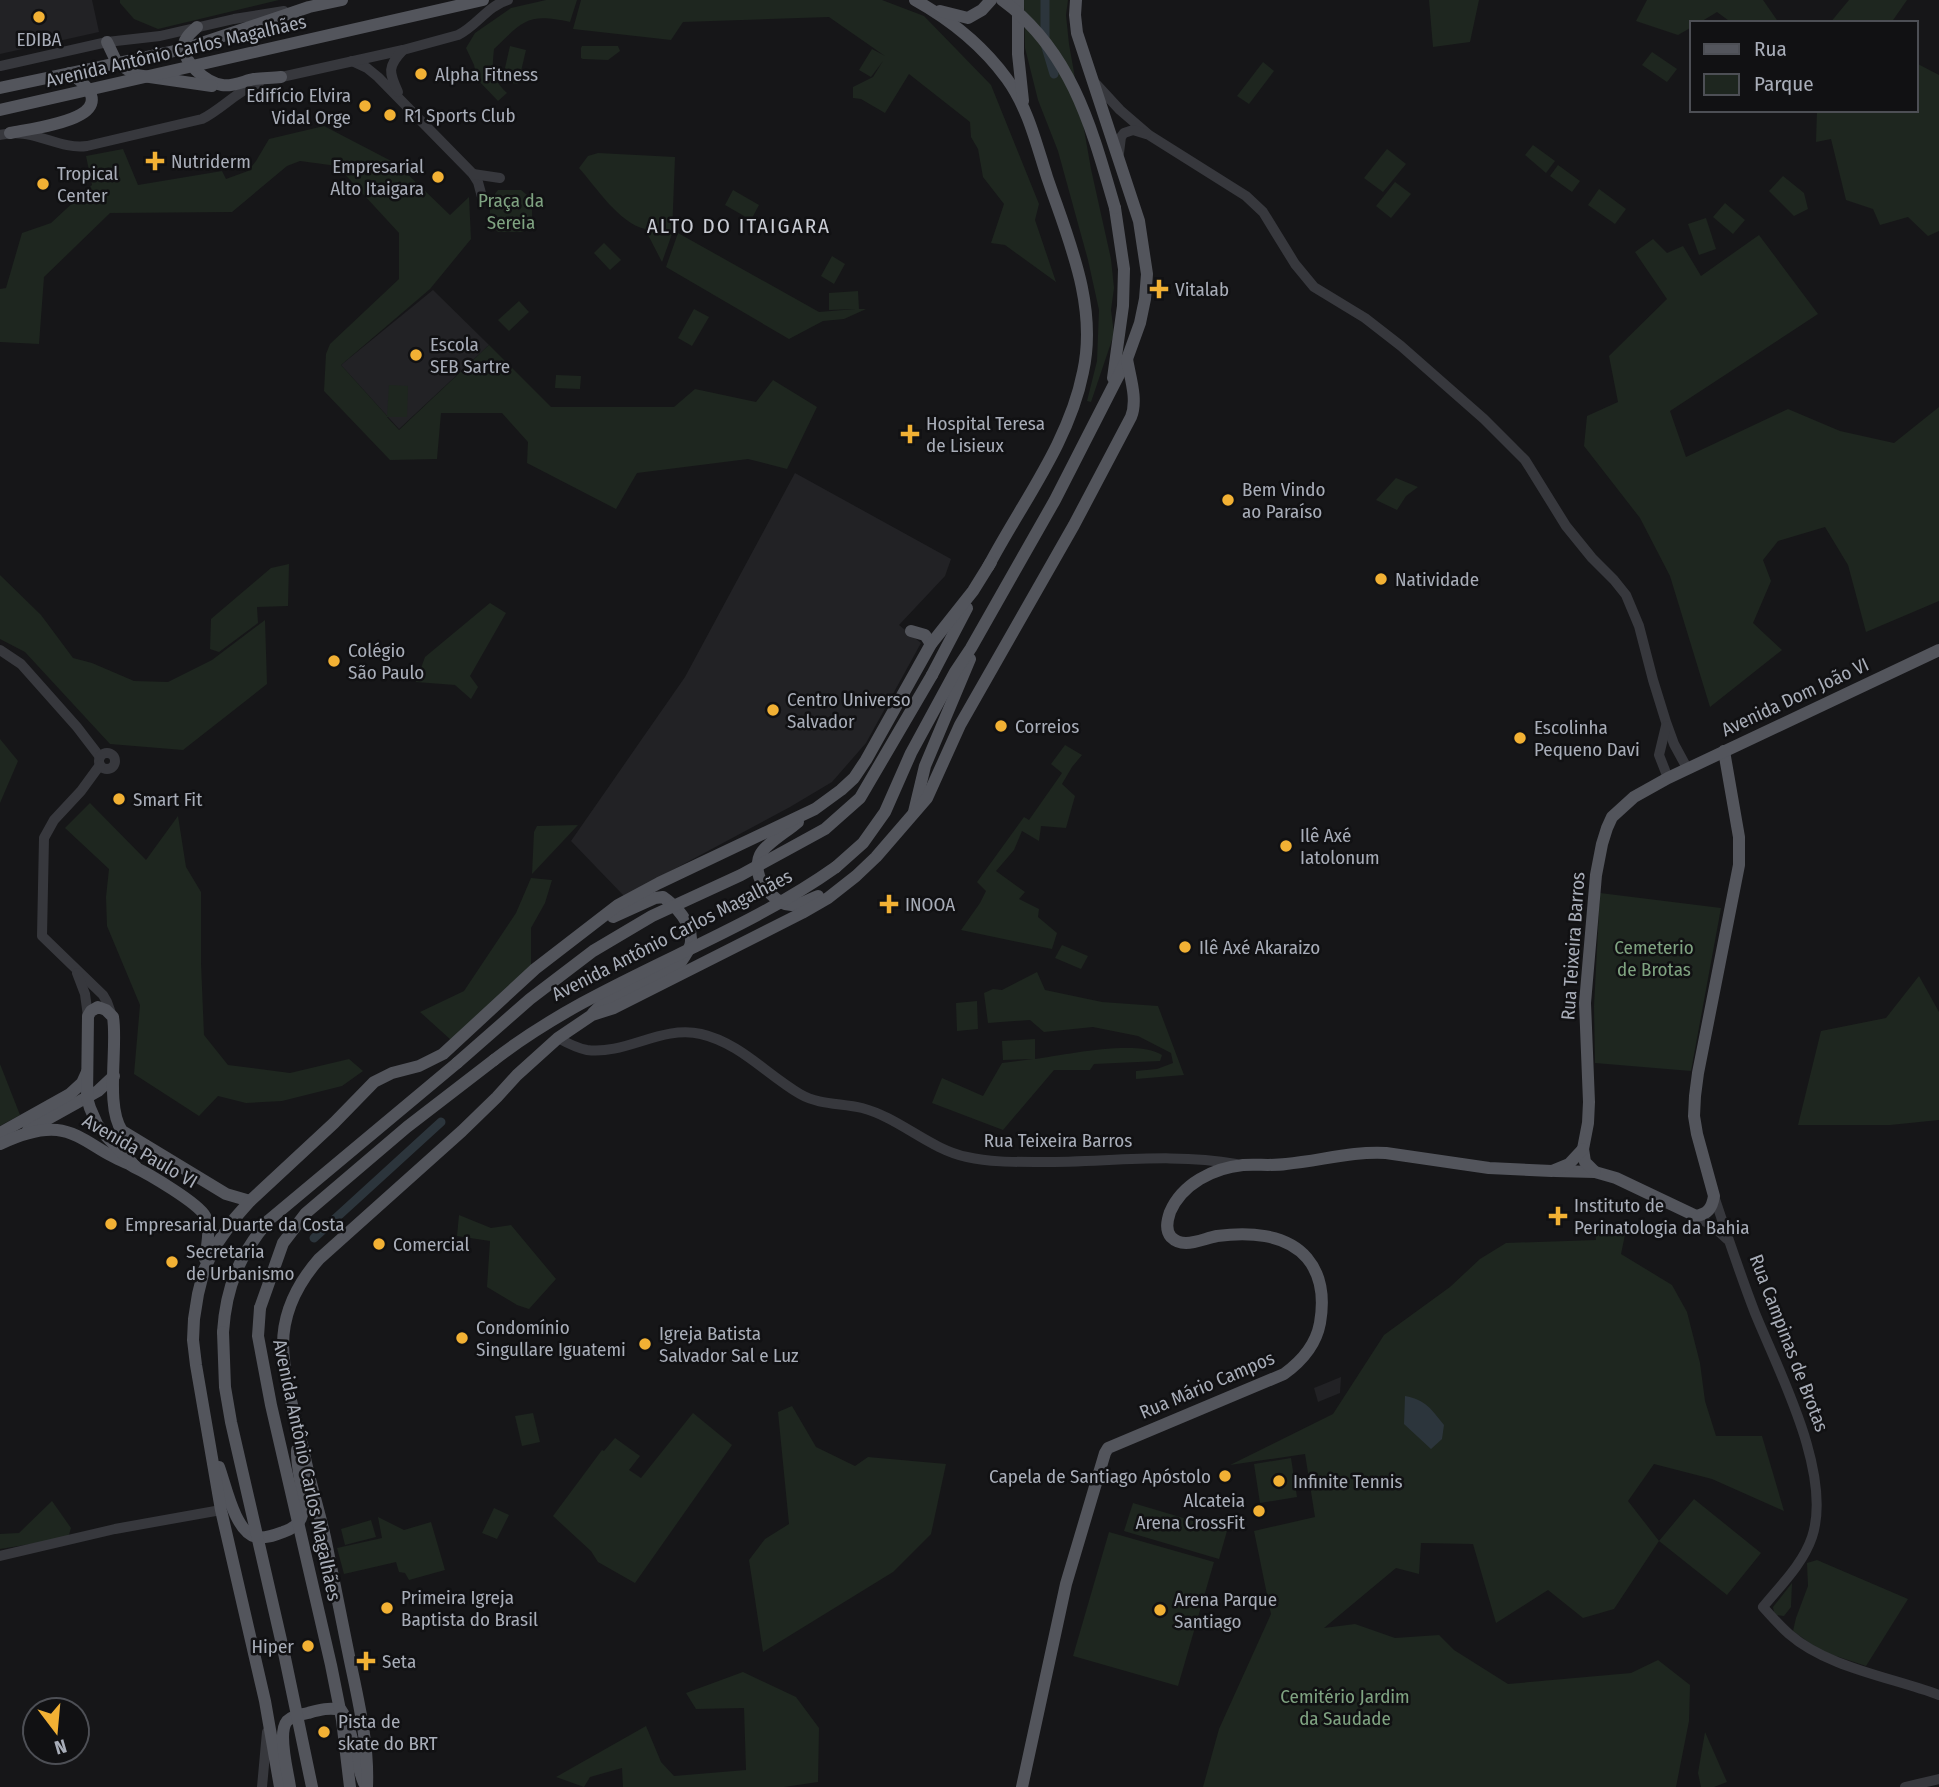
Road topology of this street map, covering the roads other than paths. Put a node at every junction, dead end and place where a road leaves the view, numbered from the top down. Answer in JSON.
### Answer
{"nodes":[{"id":1,"x":342,"y":0,"type":"edge"},
{"id":2,"x":482,"y":0,"type":"edge"},
{"id":3,"x":508,"y":0,"type":"edge"},
{"id":4,"x":915,"y":0,"type":"edge"},
{"id":5,"x":990,"y":0,"type":"edge"},
{"id":6,"x":1002,"y":0,"type":"edge"},
{"id":7,"x":1018,"y":0,"type":"edge"},
{"id":8,"x":1076,"y":0,"type":"edge"},
{"id":9,"x":309,"y":7,"type":"junction"},
{"id":10,"x":930,"y":8,"type":"junction"},
{"id":11,"x":197,"y":27,"type":"junction"},
{"id":12,"x":107,"y":43,"type":"junction"},
{"id":13,"x":184,"y":49,"type":"junction"},
{"id":14,"x":403,"y":50,"type":"junction"},
{"id":15,"x":352,"y":61,"type":"junction"},
{"id":16,"x":117,"y":63,"type":"junction"},
{"id":17,"x":0,"y":66,"type":"edge"},
{"id":18,"x":193,"y":67,"type":"junction"},
{"id":19,"x":70,"y":73,"type":"junction"},
{"id":20,"x":153,"y":76,"type":"junction"},
{"id":21,"x":281,"y":77,"type":"junction"},
{"id":22,"x":1093,"y":81,"type":"junction"},
{"id":23,"x":225,"y":86,"type":"junction"},
{"id":24,"x":0,"y":88,"type":"edge"},
{"id":25,"x":89,"y":91,"type":"junction"},
{"id":26,"x":401,"y":99,"type":"junction"},
{"id":27,"x":0,"y":110,"type":"edge"},
{"id":28,"x":1025,"y":110,"type":"junction"},
{"id":29,"x":5,"y":134,"type":"edge"},
{"id":30,"x":1149,"y":135,"type":"junction"},
{"id":31,"x":1119,"y":161,"type":"junction"},
{"id":32,"x":473,"y":174,"type":"junction"},
{"id":33,"x":500,"y":178,"type":"dead end"},
{"id":34,"x":482,"y":197,"type":"dead end"},
{"id":35,"x":1127,"y":359,"type":"junction"},
{"id":36,"x":1112,"y":385,"type":"junction"},
{"id":37,"x":991,"y":562,"type":"junction"},
{"id":38,"x":911,"y":631,"type":"dead end"},
{"id":39,"x":931,"y":644,"type":"junction"},
{"id":40,"x":971,"y":648,"type":"junction"},
{"id":41,"x":0,"y":650,"type":"edge"},
{"id":42,"x":1939,"y":650,"type":"edge"},
{"id":43,"x":1666,"y":722,"type":"junction"},
{"id":44,"x":77,"y":727,"type":"junction"},
{"id":45,"x":1674,"y":744,"type":"junction"},
{"id":46,"x":1660,"y":749,"type":"junction"},
{"id":47,"x":1724,"y":751,"type":"junction"},
{"id":48,"x":104,"y":763,"type":"junction"},
{"id":49,"x":1687,"y":768,"type":"junction"},
{"id":50,"x":1668,"y":778,"type":"junction"},
{"id":51,"x":815,"y":809,"type":"junction"},
{"id":52,"x":913,"y":816,"type":"junction"},
{"id":53,"x":845,"y":884,"type":"junction"},
{"id":54,"x":587,"y":928,"type":"junction"},
{"id":55,"x":75,"y":969,"type":"junction"},
{"id":56,"x":592,"y":1015,"type":"junction"},
{"id":57,"x":88,"y":1016,"type":"junction"},
{"id":58,"x":113,"y":1017,"type":"junction"},
{"id":59,"x":558,"y":1038,"type":"junction"},
{"id":60,"x":87,"y":1072,"type":"junction"},
{"id":61,"x":114,"y":1076,"type":"junction"},
{"id":62,"x":88,"y":1098,"type":"junction"},
{"id":63,"x":0,"y":1133,"type":"edge"},
{"id":64,"x":18,"y":1136,"type":"junction"},
{"id":65,"x":0,"y":1144,"type":"edge"},
{"id":66,"x":1583,"y":1149,"type":"junction"},
{"id":67,"x":1243,"y":1165,"type":"junction"},
{"id":68,"x":136,"y":1167,"type":"junction"},
{"id":69,"x":1552,"y":1171,"type":"junction"},
{"id":70,"x":1595,"y":1171,"type":"junction"},
{"id":71,"x":1714,"y":1196,"type":"junction"},
{"id":72,"x":250,"y":1201,"type":"junction"},
{"id":73,"x":1696,"y":1216,"type":"junction"},
{"id":74,"x":1730,"y":1241,"type":"junction"},
{"id":75,"x":204,"y":1270,"type":"junction"},
{"id":76,"x":300,"y":1436,"type":"junction"},
{"id":77,"x":211,"y":1452,"type":"junction"},
{"id":78,"x":221,"y":1510,"type":"junction"},
{"id":79,"x":0,"y":1556,"type":"edge"},
{"id":80,"x":1939,"y":1695,"type":"edge"},
{"id":81,"x":268,"y":1718,"type":"junction"},
{"id":82,"x":1939,"y":1779,"type":"edge"},
{"id":83,"x":262,"y":1787,"type":"edge"},
{"id":84,"x":280,"y":1787,"type":"edge"},
{"id":85,"x":290,"y":1787,"type":"edge"},
{"id":86,"x":312,"y":1787,"type":"edge"},
{"id":87,"x":350,"y":1787,"type":"edge"},
{"id":88,"x":366,"y":1787,"type":"edge"},
{"id":89,"x":1022,"y":1787,"type":"edge"},
{"id":90,"x":1905,"y":1787,"type":"edge"}],
"edges":[{"from":1,"to":9,"type":"main road","name":"Avenida Antônio Carlos Magalhães"},
{"from":2,"to":18,"type":"main road","name":"Avenida Antônio Carlos Magalhães"},
{"from":3,"to":14,"type":"street"},
{"from":4,"to":10,"type":"main road","name":"Avenida Antônio Carlos Magalhães"},
{"from":5,"to":10,"type":"main road"},
{"from":6,"to":36,"type":"main road","bridge":true},
{"from":7,"to":28,"type":"main road"},
{"from":8,"to":22,"type":"main road","name":"Avenida Antônio Carlos Magalhães"},
{"from":9,"to":11,"type":"street","name":"Avenida Antônio Carlos Magalhães"},
{"from":9,"to":13,"type":"main road","name":"Avenida Antônio Carlos Magalhães"},
{"from":10,"to":28,"type":"main road","name":"Avenida Antônio Carlos Magalhães"},
{"from":11,"to":12,"type":"street","name":"Avenida Antônio Carlos Magalhães"},
{"from":11,"to":13,"type":"main road"},
{"from":12,"to":16,"type":"main road"},
{"from":12,"to":17,"type":"street","name":"Avenida Antônio Carlos Magalhães"},
{"from":13,"to":16,"type":"main road","name":"Avenida Antônio Carlos Magalhães"},
{"from":13,"to":18,"type":"main road"},
{"from":14,"to":15,"type":"street"},
{"from":14,"to":26,"type":"street"},
{"from":15,"to":21,"type":"street"},
{"from":15,"to":26,"type":"street"},
{"from":16,"to":19,"type":"main road","name":"Avenida Antônio Carlos Magalhães"},
{"from":16,"to":20,"type":"main road"},
{"from":18,"to":20,"type":"main road","name":"Avenida Antônio Carlos Magalhães"},
{"from":18,"to":23,"type":"main road"},
{"from":19,"to":24,"type":"main road","name":"Avenida Antônio Carlos Magalhães"},
{"from":19,"to":25,"type":"main road"},
{"from":20,"to":23,"type":"main road"},
{"from":20,"to":25,"type":"main road","name":"Avenida Antônio Carlos Magalhães"},
{"from":21,"to":23,"type":"main road"},
{"from":21,"to":29,"type":"street"},
{"from":22,"to":30,"type":"street"},
{"from":22,"to":31,"type":"main road","name":"Avenida Antônio Carlos Magalhães"},
{"from":25,"to":27,"type":"main road","name":"Avenida Antônio Carlos Magalhães"},
{"from":25,"to":29,"type":"main road"},
{"from":26,"to":32,"type":"street"},
{"from":28,"to":37,"type":"main road","name":"Avenida Antônio Carlos Magalhães"},
{"from":30,"to":31,"type":"street"},
{"from":30,"to":43,"type":"street"},
{"from":31,"to":35,"type":"main road","name":"Avenida Antônio Carlos Magalhães"},
{"from":32,"to":33,"type":"street"},
{"from":32,"to":34,"type":"street"},
{"from":35,"to":36,"type":"main road","name":"Avenida Antônio Carlos Magalhães"},
{"from":35,"to":52,"type":"main road","name":"Avenida Antônio Carlos Magalhães"},
{"from":36,"to":40,"type":"main road","name":"Avenida Antônio Carlos Magalhães"},
{"from":37,"to":39,"type":"main road","name":"Avenida Antônio Carlos Magalhães"},
{"from":37,"to":86,"type":"main road","name":"Avenida Antônio Carlos Magalhães","bridge":true},
{"from":38,"to":39,"type":"main road"},
{"from":39,"to":51,"type":"main road","name":"Avenida Antônio Carlos Magalhães"},
{"from":40,"to":52,"type":"main road"},
{"from":40,"to":87,"type":"main road","name":"Avenida Antônio Carlos Magalhães","bridge":true},
{"from":41,"to":44,"type":"street"},
{"from":42,"to":47,"type":"main road","name":"Avenida Dom João VI"},
{"from":43,"to":45,"type":"street"},
{"from":43,"to":46,"type":"street"},
{"from":44,"to":48,"type":"street"},
{"from":44,"to":48,"type":"street"},
{"from":45,"to":46,"type":"street"},
{"from":45,"to":49,"type":"street"},
{"from":46,"to":50,"type":"street"},
{"from":47,"to":49,"type":"main road","name":"Avenida Dom João VI"},
{"from":47,"to":71,"type":"main road","name":"Rua Campinas de Brotas"},
{"from":48,"to":55,"type":"street"},
{"from":49,"to":50,"type":"main road","name":"Avenida Dom João VI"},
{"from":50,"to":66,"type":"main road","name":"Rua Teixeira Barros"},
{"from":51,"to":53,"type":"main road"},
{"from":51,"to":54,"type":"main road","name":"Avenida Antônio Carlos Magalhães"},
{"from":52,"to":53,"type":"main road","name":"Avenida Antônio Carlos Magalhães"},
{"from":53,"to":56,"type":"main road","name":"Avenida Antônio Carlos Magalhães"},
{"from":54,"to":56,"type":"main road"},
{"from":54,"to":72,"type":"main road","name":"Avenida Antônio Carlos Magalhães"},
{"from":55,"to":57,"type":"street"},
{"from":55,"to":58,"type":"street"},
{"from":56,"to":59,"type":"main road","name":"Avenida Antônio Carlos Magalhães"},
{"from":57,"to":58,"type":"main road"},
{"from":57,"to":60,"type":"main road"},
{"from":58,"to":61,"type":"main road"},
{"from":59,"to":67,"type":"street","name":"Rua Teixeira Barros"},
{"from":59,"to":76,"type":"main road","name":"Avenida Antônio Carlos Magalhães"},
{"from":60,"to":62,"type":"main road"},
{"from":60,"to":63,"type":"main road","name":"Avenida Paulo VI"},
{"from":61,"to":62,"type":"main road"},
{"from":61,"to":72,"type":"main road","name":"Avenida Paulo VI"},
{"from":62,"to":64,"type":"main road"},
{"from":62,"to":68,"type":"main road"},
{"from":64,"to":65,"type":"main road","name":"Avenida Paulo VI"},
{"from":64,"to":68,"type":"main road","name":"Avenida Paulo VI"},
{"from":66,"to":69,"type":"main road"},
{"from":66,"to":70,"type":"main road"},
{"from":67,"to":69,"type":"main road","name":"Rua Teixeira Barros"},
{"from":67,"to":89,"type":"main road","name":"Rua Mário Campos"},
{"from":68,"to":75,"type":"main road","name":"Avenida Paulo VI"},
{"from":69,"to":70,"type":"main road","name":"Rua Teixeira Barros"},
{"from":70,"to":73,"type":"main road","name":"Rua Teixeira Barros"},
{"from":71,"to":73,"type":"main road"},
{"from":71,"to":74,"type":"street","name":"Rua Campinas de Brotas"},
{"from":72,"to":75,"type":"main road","name":"Avenida Antônio Carlos Magalhães"},
{"from":73,"to":74,"type":"street"},
{"from":74,"to":80,"type":"street","name":"Rua Campinas de Brotas"},
{"from":75,"to":77,"type":"main road","name":"Avenida Antônio Carlos Magalhães"},
{"from":76,"to":77,"type":"main road"},
{"from":76,"to":88,"type":"main road","name":"Avenida Antônio Carlos Magalhães"},
{"from":77,"to":78,"type":"main road","name":"Avenida Antônio Carlos Magalhães"},
{"from":78,"to":79,"type":"street"},
{"from":78,"to":81,"type":"main road","name":"Avenida Antônio Carlos Magalhães"},
{"from":81,"to":83,"type":"street"},
{"from":81,"to":84,"type":"main road","name":"Avenida Antônio Carlos Magalhães"},
{"from":82,"to":90,"type":"street"},
{"from":85,"to":88,"type":"main road"}]}
